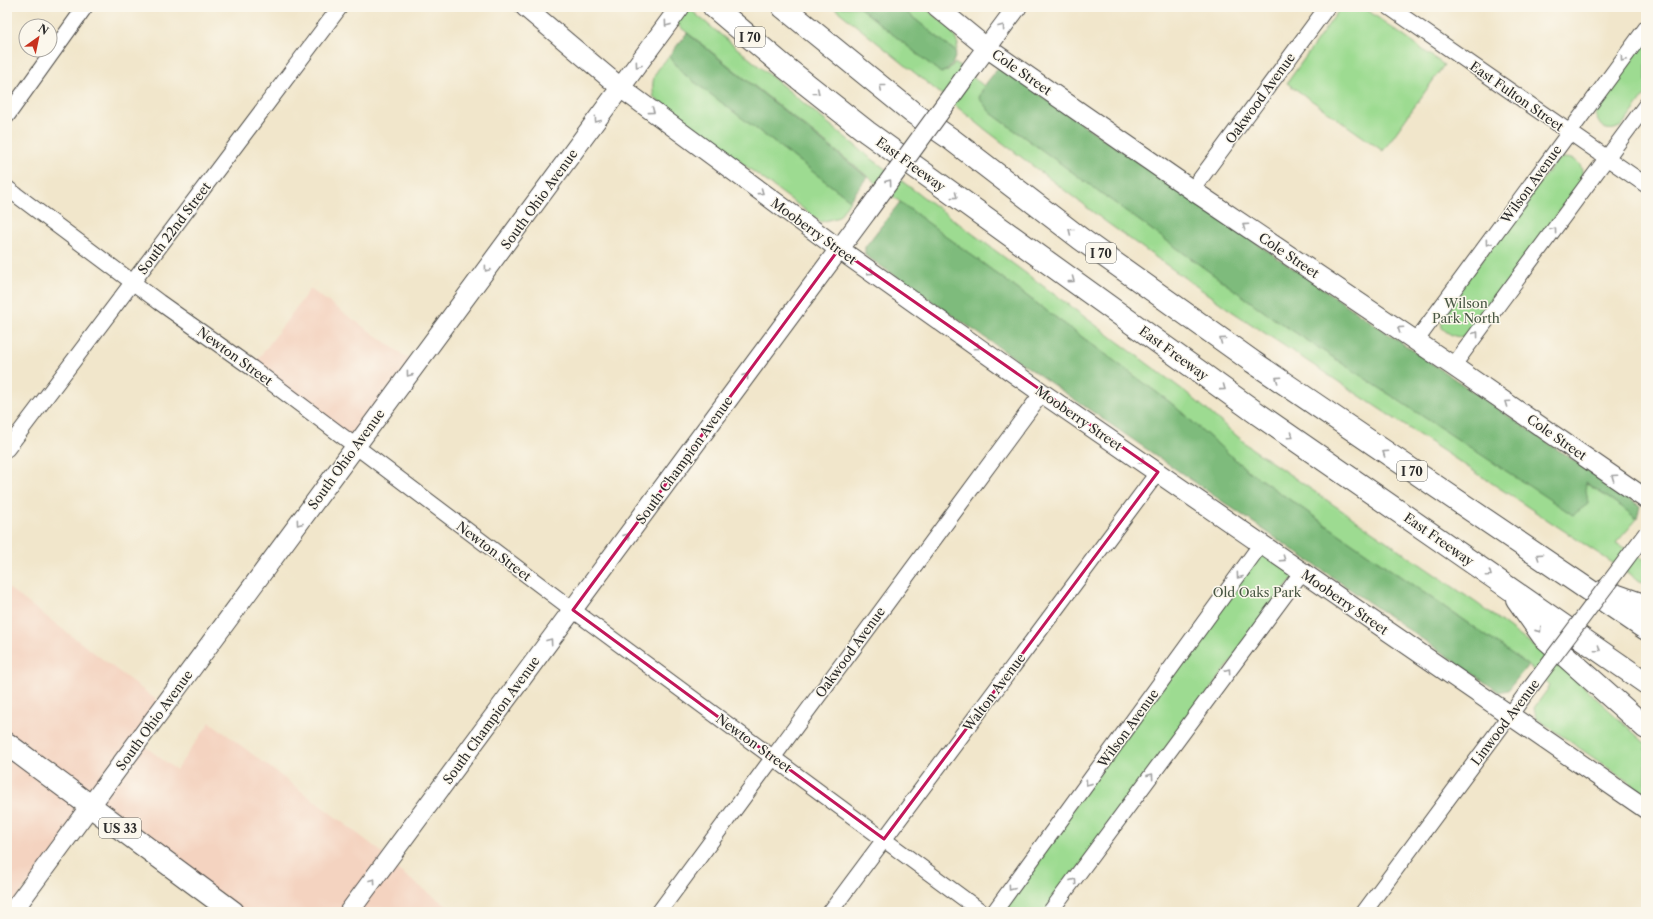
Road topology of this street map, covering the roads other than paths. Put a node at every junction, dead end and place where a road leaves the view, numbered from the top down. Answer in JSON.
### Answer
{"nodes":[{"id":1,"x":84,"y":7,"type":"edge"},
{"id":2,"x":340,"y":7,"type":"edge"},
{"id":3,"x":525,"y":7,"type":"edge"},
{"id":4,"x":680,"y":7,"type":"edge"},
{"id":5,"x":714,"y":7,"type":"edge"},
{"id":6,"x":783,"y":7,"type":"edge"},
{"id":7,"x":937,"y":7,"type":"edge"},
{"id":8,"x":1017,"y":7,"type":"edge"},
{"id":9,"x":1327,"y":7,"type":"edge"},
{"id":10,"x":1389,"y":7,"type":"edge"},
{"id":11,"x":1646,"y":28,"type":"edge"},
{"id":12,"x":987,"y":48,"type":"junction"},
{"id":13,"x":621,"y":88,"type":"junction"},
{"id":14,"x":1646,"y":105,"type":"edge"},
{"id":15,"x":7,"y":116,"type":"edge"},
{"id":16,"x":1569,"y":132,"type":"junction"},
{"id":17,"x":1607,"y":158,"type":"junction"},
{"id":18,"x":1646,"y":185,"type":"edge"},
{"id":19,"x":7,"y":188,"type":"edge"},
{"id":20,"x":1192,"y":190,"type":"junction"},
{"id":21,"x":839,"y":250,"type":"junction"},
{"id":22,"x":133,"y":282,"type":"junction"},
{"id":23,"x":1416,"y":340,"type":"junction"},
{"id":24,"x":1453,"y":366,"type":"junction"},
{"id":25,"x":1042,"y":393,"type":"junction"},
{"id":26,"x":356,"y":446,"type":"junction"},
{"id":27,"x":7,"y":449,"type":"edge"},
{"id":28,"x":1158,"y":472,"type":"junction"},
{"id":29,"x":1646,"y":499,"type":"edge"},
{"id":30,"x":1646,"y":533,"type":"edge"},
{"id":31,"x":1261,"y":544,"type":"junction"},
{"id":32,"x":1302,"y":572,"type":"junction"},
{"id":33,"x":1572,"y":578,"type":"junction"},
{"id":34,"x":1508,"y":587,"type":"junction"},
{"id":35,"x":1646,"y":606,"type":"edge"},
{"id":36,"x":573,"y":610,"type":"junction"},
{"id":37,"x":1646,"y":629,"type":"edge"},
{"id":38,"x":1646,"y":683,"type":"edge"},
{"id":39,"x":1510,"y":715,"type":"junction"},
{"id":40,"x":1646,"y":728,"type":"edge"},
{"id":41,"x":7,"y":744,"type":"edge"},
{"id":42,"x":773,"y":757,"type":"junction"},
{"id":43,"x":90,"y":806,"type":"junction"},
{"id":44,"x":1646,"y":809,"type":"edge"},
{"id":45,"x":884,"y":839,"type":"junction"},
{"id":46,"x":12,"y":912,"type":"edge"},
{"id":47,"x":233,"y":912,"type":"edge"},
{"id":48,"x":349,"y":912,"type":"edge"},
{"id":49,"x":659,"y":912,"type":"edge"},
{"id":50,"x":830,"y":912,"type":"edge"},
{"id":51,"x":982,"y":912,"type":"edge"},
{"id":52,"x":994,"y":912,"type":"edge"},
{"id":53,"x":1050,"y":912,"type":"edge"},
{"id":54,"x":1364,"y":912,"type":"edge"}],
"edges":[{"from":1,"to":15,"type":"street"},
{"from":2,"to":22,"type":"street","name":"South 22nd Street"},
{"from":3,"to":13,"type":"street","name":"Mooberry Street"},
{"from":4,"to":13,"type":"street","name":"South Ohio Avenue","one_way":true},
{"from":5,"to":34,"type":"main road","name":"East Freeway","number":"I 70","one_way":true},
{"from":33,"to":6,"type":"main road","number":"I 70","one_way":true},
{"from":7,"to":12,"type":"street","name":"Cole Street"},
{"from":12,"to":8,"type":"street","name":"South Champion Avenue","one_way":true},
{"from":9,"to":20,"type":"street","name":"Oakwood Avenue"},
{"from":10,"to":16,"type":"street","name":"East Fulton Street"},
{"from":11,"to":16,"type":"street","name":"Wilson Avenue","one_way":true},
{"from":12,"to":20,"type":"street","name":"Cole Street"},
{"from":21,"to":12,"type":"street","name":"South Champion Avenue","one_way":true,"bridge":true},
{"from":13,"to":21,"type":"street","name":"Mooberry Street","one_way":true},
{"from":13,"to":26,"type":"street","name":"South Ohio Avenue","one_way":true},
{"from":14,"to":17,"type":"street"},
{"from":16,"to":17,"type":"street","name":"East Fulton Street"},
{"from":16,"to":23,"type":"street","name":"Wilson Avenue","one_way":true},
{"from":17,"to":18,"type":"street","name":"East Fulton Street"},
{"from":24,"to":17,"type":"street","one_way":true},
{"from":19,"to":22,"type":"street","name":"Newton Street"},
{"from":23,"to":20,"type":"street","name":"Cole Street","one_way":true},
{"from":21,"to":25,"type":"street","name":"Mooberry Street","one_way":true},
{"from":36,"to":21,"type":"street","name":"South Champion Avenue","one_way":true},
{"from":22,"to":26,"type":"street","name":"Newton Street"},
{"from":22,"to":27,"type":"street","name":"South 22nd Street"},
{"from":23,"to":24,"type":"street","name":"Cole Street"},
{"from":29,"to":24,"type":"street","name":"Cole Street","one_way":true},
{"from":25,"to":28,"type":"street","name":"Mooberry Street","one_way":true},
{"from":25,"to":42,"type":"street","name":"Oakwood Avenue"},
{"from":26,"to":36,"type":"street","name":"Newton Street"},
{"from":26,"to":43,"type":"street","name":"South Ohio Avenue","one_way":true},
{"from":28,"to":31,"type":"street","name":"Mooberry Street"},
{"from":28,"to":45,"type":"street","name":"Walton Avenue"},
{"from":30,"to":39,"type":"street","name":"Linwood Avenue","bridge":true},
{"from":31,"to":32,"type":"street","name":"Mooberry Street","one_way":true},
{"from":31,"to":52,"type":"street","name":"Wilson Avenue","one_way":true},
{"from":32,"to":39,"type":"street","name":"Mooberry Street"},
{"from":53,"to":32,"type":"street","one_way":true},
{"from":33,"to":35,"type":"main road"},
{"from":33,"to":37,"type":"main road","number":"I 70"},
{"from":34,"to":38,"type":"main road","name":"East Freeway","number":"I 70","one_way":true},
{"from":34,"to":40,"type":"main road","one_way":true},
{"from":36,"to":42,"type":"street","name":"Newton Street"},
{"from":48,"to":36,"type":"street","name":"South Champion Avenue","one_way":true},
{"from":39,"to":44,"type":"street","name":"Mooberry Street"},
{"from":39,"to":54,"type":"street","name":"Linwood Avenue"},
{"from":41,"to":43,"type":"main road","number":"US 33"},
{"from":42,"to":45,"type":"street","name":"Newton Street"},
{"from":42,"to":49,"type":"street","name":"Oakwood Avenue"},
{"from":43,"to":46,"type":"street","name":"South Ohio Avenue"},
{"from":43,"to":47,"type":"main road","number":"US 33"},
{"from":45,"to":50,"type":"street","name":"Walton Avenue"},
{"from":45,"to":51,"type":"street","name":"Newton Street"}]}
